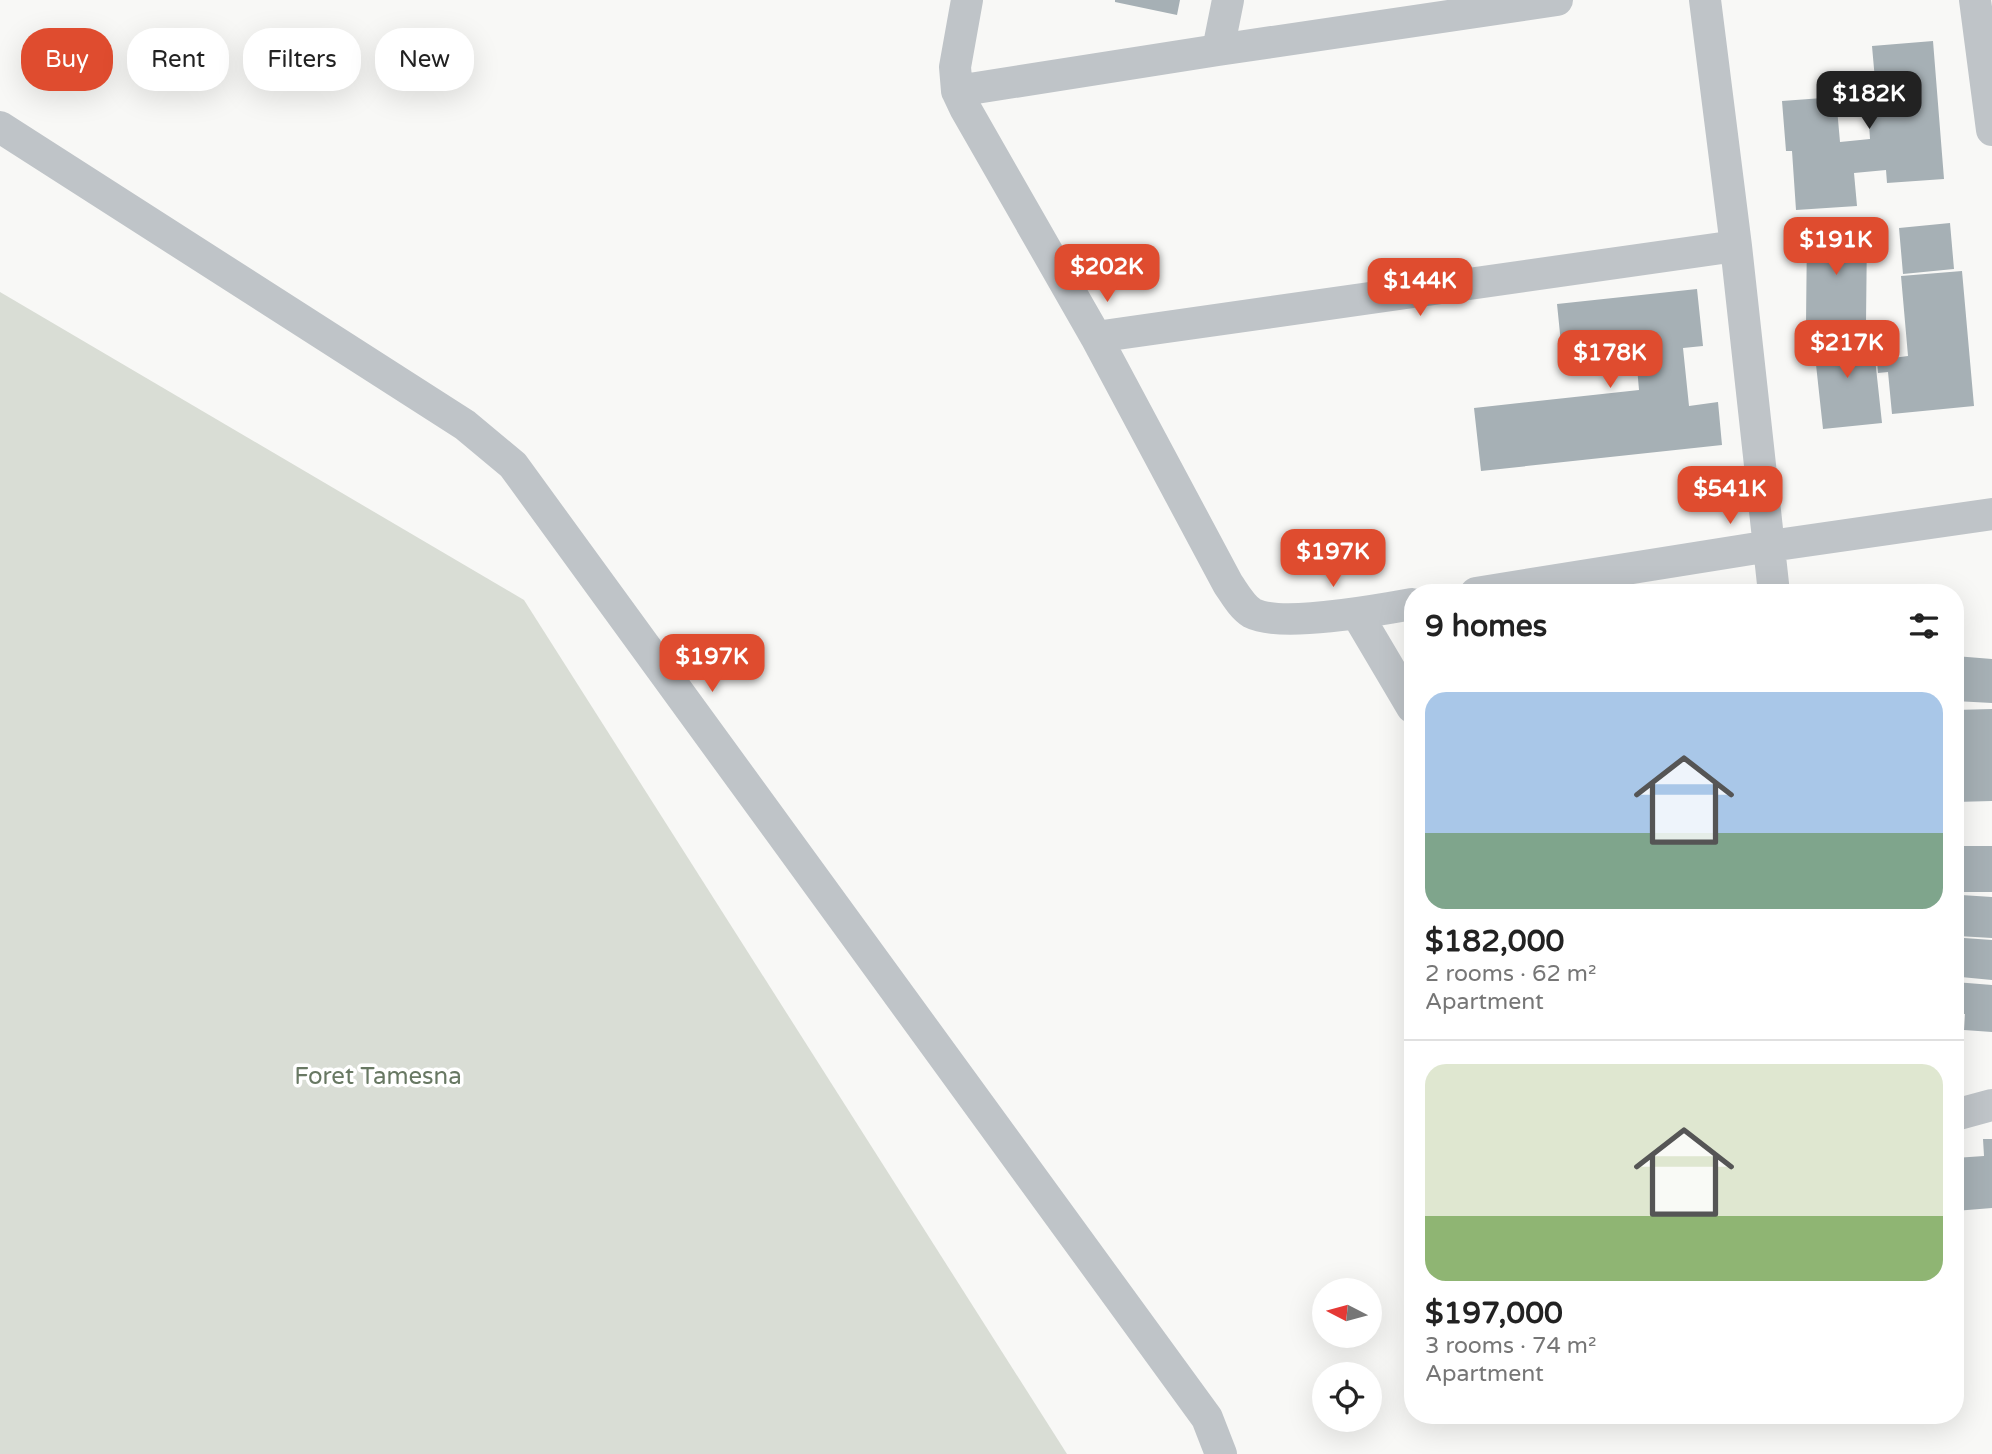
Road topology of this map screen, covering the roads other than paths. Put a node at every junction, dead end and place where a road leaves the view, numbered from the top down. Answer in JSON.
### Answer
{"nodes":[{"id":1,"x":967,"y":0,"type":"edge"},
{"id":2,"x":1228,"y":0,"type":"edge"},
{"id":3,"x":1557,"y":0,"type":"edge"},
{"id":4,"x":1705,"y":0,"type":"edge"},
{"id":5,"x":1975,"y":0,"type":"edge"},
{"id":6,"x":1494,"y":5,"type":"edge"},
{"id":7,"x":1218,"y":50,"type":"junction"},
{"id":8,"x":957,"y":91,"type":"junction"},
{"id":9,"x":0,"y":127,"type":"edge"},
{"id":10,"x":1992,"y":130,"type":"edge"},
{"id":11,"x":1736,"y":246,"type":"junction"},
{"id":12,"x":1096,"y":337,"type":"junction"},
{"id":13,"x":1992,"y":514,"type":"edge"},
{"id":14,"x":1770,"y":546,"type":"junction"},
{"id":15,"x":1543,"y":584,"type":"edge"},
{"id":16,"x":1773,"y":584,"type":"edge"},
{"id":17,"x":1404,"y":605,"type":"edge"},
{"id":18,"x":1357,"y":614,"type":"junction"},
{"id":19,"x":1404,"y":693,"type":"edge"},
{"id":20,"x":1992,"y":1105,"type":"edge"},
{"id":21,"x":1964,"y":1113,"type":"edge"},
{"id":22,"x":1222,"y":1454,"type":"edge"}],
"edges":[{"from":1,"to":8,"type":"street"},
{"from":2,"to":7,"type":"street"},
{"from":3,"to":6,"type":"street"},
{"from":4,"to":11,"type":"street"},
{"from":5,"to":10,"type":"street"},
{"from":6,"to":7,"type":"street"},
{"from":7,"to":8,"type":"street"},
{"from":8,"to":12,"type":"street"},
{"from":9,"to":22,"type":"street"},
{"from":11,"to":12,"type":"street"},
{"from":11,"to":14,"type":"street"},
{"from":12,"to":18,"type":"street"},
{"from":13,"to":14,"type":"street"},
{"from":14,"to":15,"type":"street"},
{"from":14,"to":16,"type":"street"},
{"from":17,"to":18,"type":"street"},
{"from":18,"to":19,"type":"street"},
{"from":20,"to":21,"type":"street"}]}
